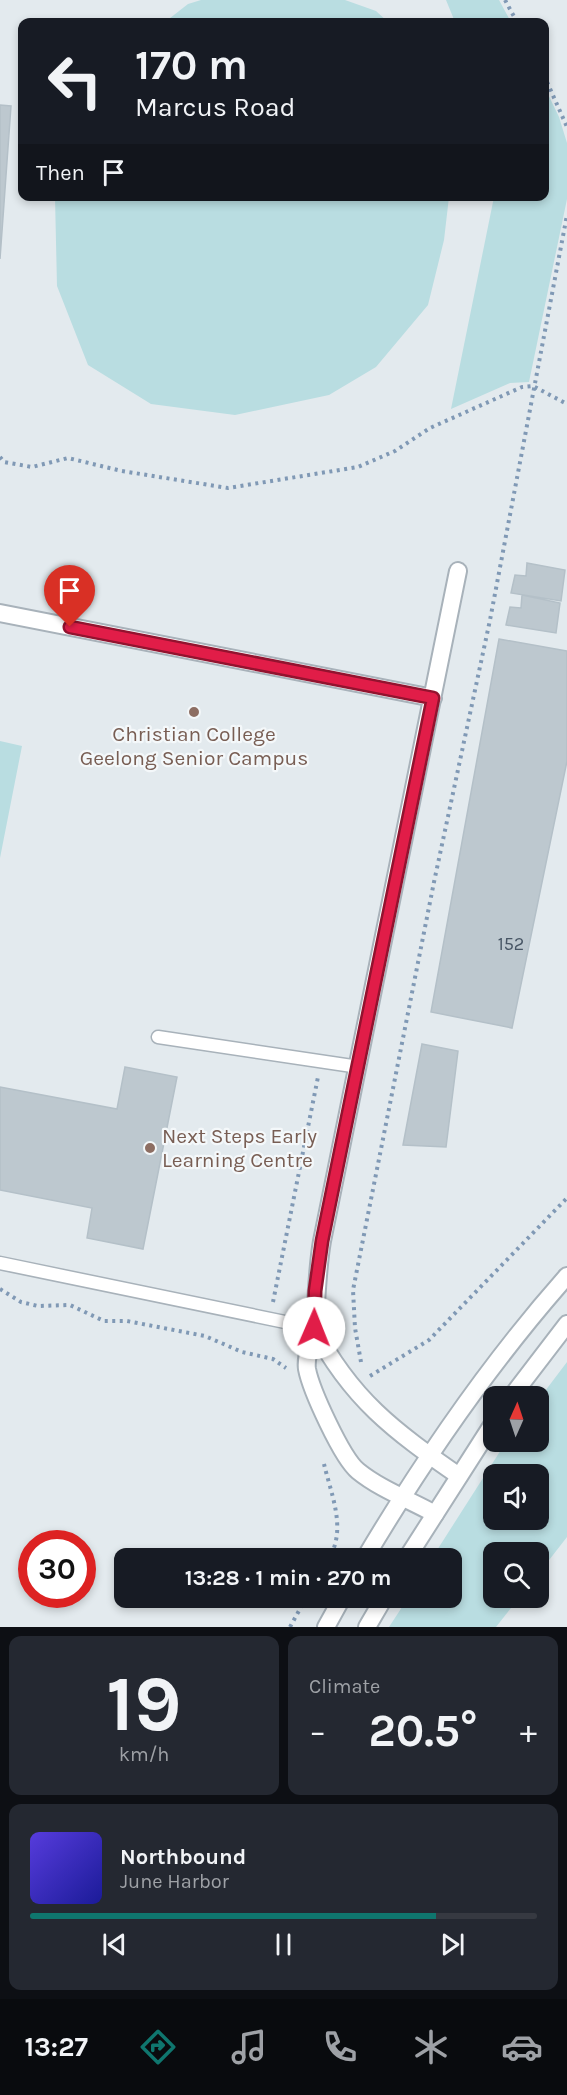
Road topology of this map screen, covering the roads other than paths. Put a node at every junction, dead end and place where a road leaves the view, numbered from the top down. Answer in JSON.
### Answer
{"nodes":[{"id":1,"x":458,"y":571,"type":"dead end"},
{"id":2,"x":0,"y":613,"type":"edge"},
{"id":3,"x":433,"y":698,"type":"junction"},
{"id":4,"x":158,"y":1036,"type":"dead end"},
{"id":5,"x":359,"y":1067,"type":"junction"},
{"id":6,"x":0,"y":1263,"type":"edge"},
{"id":7,"x":567,"y":1276,"type":"edge"},
{"id":8,"x":567,"y":1324,"type":"edge"},
{"id":9,"x":314,"y":1328,"type":"junction"},
{"id":10,"x":520,"y":1386,"type":"edge"},
{"id":11,"x":483,"y":1439,"type":"edge"},
{"id":12,"x":430,"y":1456,"type":"junction"},
{"id":13,"x":459,"y":1476,"type":"junction"},
{"id":14,"x":403,"y":1496,"type":"junction"},
{"id":15,"x":435,"y":1514,"type":"junction"},
{"id":16,"x":371,"y":1548,"type":"edge"},
{"id":17,"x":413,"y":1548,"type":"edge"},
{"id":18,"x":336,"y":1608,"type":"edge"},
{"id":19,"x":378,"y":1608,"type":"edge"},
{"id":20,"x":326,"y":1627,"type":"edge"},
{"id":21,"x":367,"y":1627,"type":"edge"}],
"edges":[{"from":1,"to":3,"type":"street"},
{"from":2,"to":3,"type":"street"},
{"from":3,"to":5,"type":"street"},
{"from":4,"to":5,"type":"lane"},
{"from":5,"to":9,"type":"street"},
{"from":6,"to":9,"type":"lane"},
{"from":7,"to":12,"type":"street"},
{"from":8,"to":10,"type":"street"},
{"from":9,"to":12,"type":"street"},
{"from":9,"to":14,"type":"street"},
{"from":11,"to":13,"type":"street"},
{"from":12,"to":13,"type":"street"},
{"from":12,"to":14,"type":"street"},
{"from":13,"to":15,"type":"street"},
{"from":14,"to":15,"type":"street"},
{"from":14,"to":16,"type":"street"},
{"from":15,"to":17,"type":"street"},
{"from":18,"to":20,"type":"street"},
{"from":19,"to":21,"type":"street"}]}
